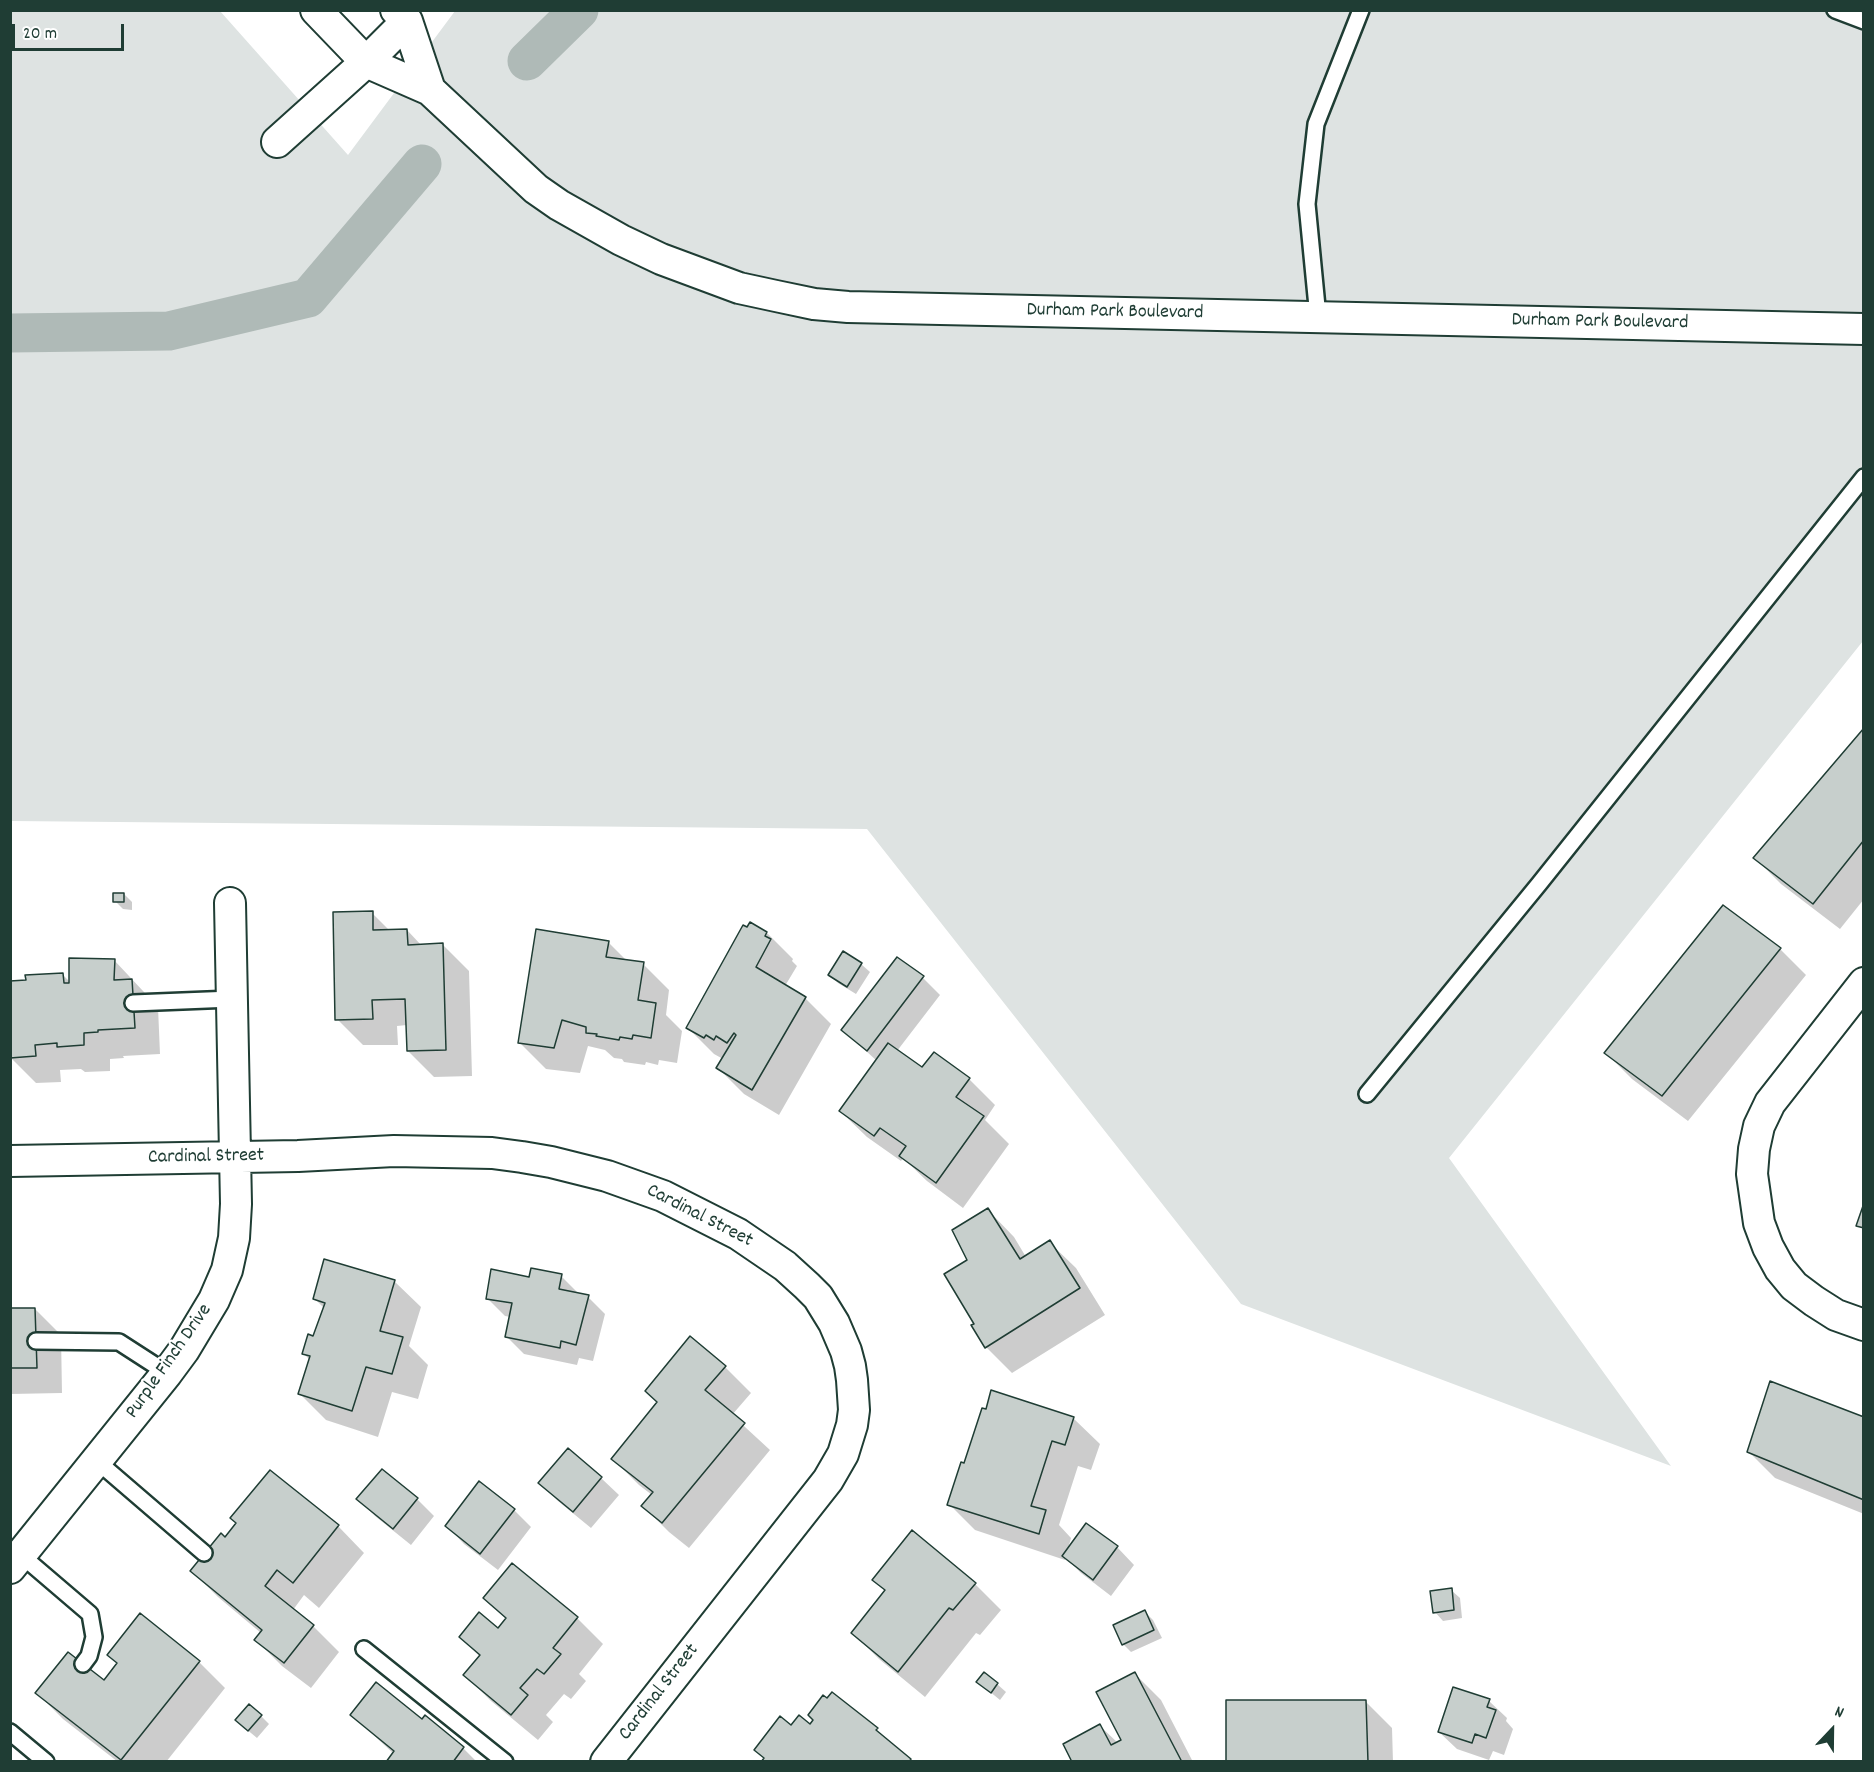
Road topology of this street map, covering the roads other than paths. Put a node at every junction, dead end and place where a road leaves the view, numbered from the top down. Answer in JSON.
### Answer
{"nodes":[{"id":1,"x":316,"y":10,"type":"edge"},
{"id":2,"x":1361,"y":10,"type":"edge"},
{"id":3,"x":1835,"y":10,"type":"edge"},
{"id":4,"x":406,"y":14,"type":"edge"},
{"id":5,"x":1863,"y":21,"type":"edge"},
{"id":6,"x":366,"y":62,"type":"junction"},
{"id":7,"x":430,"y":90,"type":"junction"},
{"id":8,"x":278,"y":142,"type":"dead end"},
{"id":9,"x":1318,"y":316,"type":"junction"},
{"id":10,"x":1863,"y":328,"type":"edge"},
{"id":11,"x":1863,"y":477,"type":"edge"},
{"id":12,"x":230,"y":903,"type":"dead end"},
{"id":13,"x":1863,"y":983,"type":"edge"},
{"id":14,"x":232,"y":999,"type":"junction"},
{"id":15,"x":133,"y":1003,"type":"dead end"},
{"id":16,"x":1367,"y":1094,"type":"dead end"},
{"id":17,"x":237,"y":1157,"type":"junction"},
{"id":18,"x":10,"y":1161,"type":"edge"},
{"id":19,"x":1863,"y":1325,"type":"edge"},
{"id":20,"x":36,"y":1341,"type":"dead end"},
{"id":21,"x":167,"y":1373,"type":"junction"},
{"id":22,"x":97,"y":1461,"type":"junction"},
{"id":23,"x":204,"y":1553,"type":"dead end"},
{"id":24,"x":16,"y":1562,"type":"edge"},
{"id":25,"x":364,"y":1649,"type":"dead end"},
{"id":26,"x":83,"y":1664,"type":"dead end"},
{"id":27,"x":10,"y":1732,"type":"edge"},
{"id":28,"x":46,"y":1761,"type":"edge"},
{"id":29,"x":505,"y":1761,"type":"edge"},
{"id":30,"x":606,"y":1761,"type":"edge"}],
"edges":[{"from":1,"to":6,"type":"street","name":"Durham Park Boulevard"},
{"from":2,"to":9,"type":"lane"},
{"from":3,"to":5,"type":"lane"},
{"from":4,"to":6,"type":"street"},
{"from":4,"to":7,"type":"street","name":"Durham Park Boulevard"},
{"from":6,"to":7,"type":"street","name":"Durham Park Boulevard"},
{"from":6,"to":8,"type":"street"},
{"from":7,"to":9,"type":"street","name":"Durham Park Boulevard"},
{"from":9,"to":10,"type":"street","name":"Durham Park Boulevard"},
{"from":11,"to":16,"type":"lane"},
{"from":12,"to":14,"type":"street","name":"Purple Finch Drive"},
{"from":13,"to":19,"type":"street"},
{"from":14,"to":15,"type":"lane"},
{"from":14,"to":17,"type":"street","name":"Purple Finch Drive"},
{"from":17,"to":18,"type":"street","name":"Cardinal Street"},
{"from":17,"to":21,"type":"street","name":"Purple Finch Drive"},
{"from":17,"to":30,"type":"street","name":"Cardinal Street"},
{"from":20,"to":21,"type":"lane"},
{"from":21,"to":22,"type":"street","name":"Purple Finch Drive"},
{"from":22,"to":23,"type":"lane"},
{"from":22,"to":24,"type":"street","name":"Purple Finch Drive"},
{"from":24,"to":26,"type":"lane"},
{"from":25,"to":29,"type":"lane"},
{"from":27,"to":28,"type":"lane"}]}
